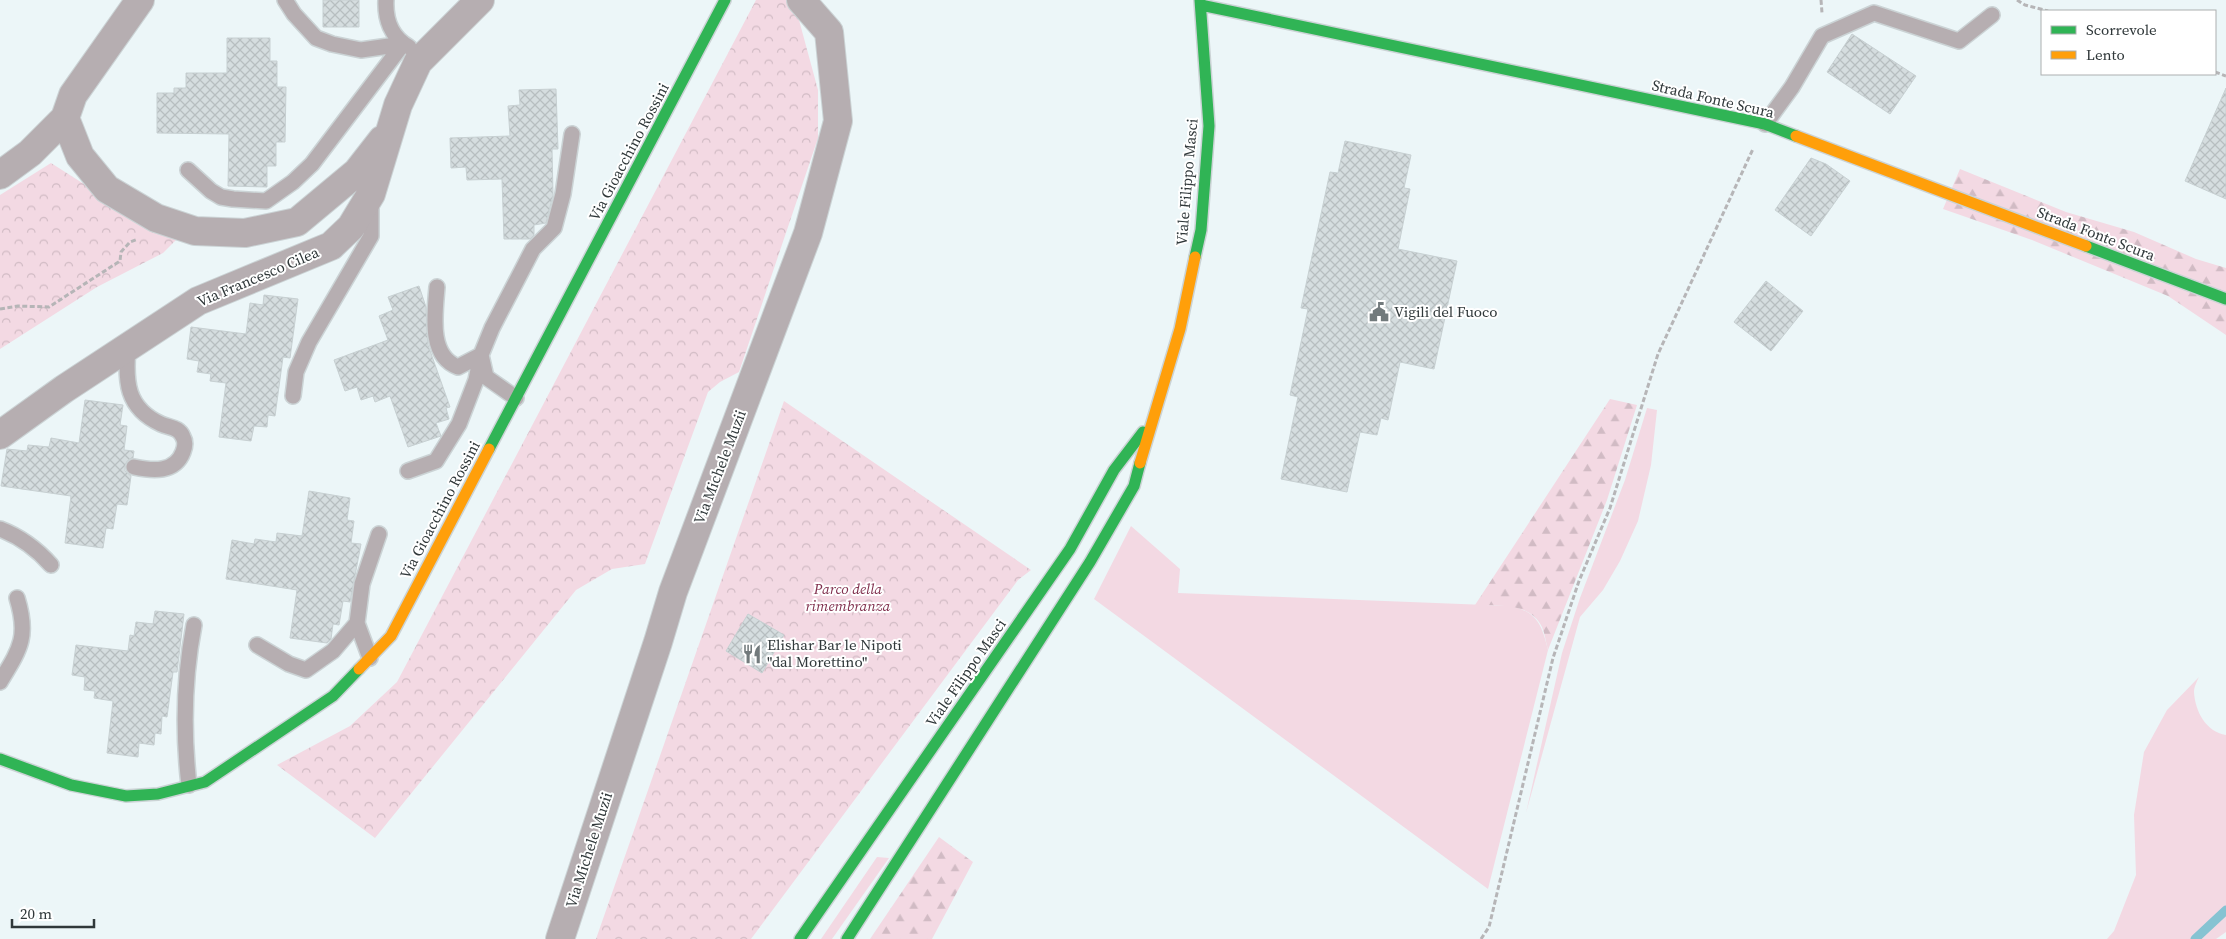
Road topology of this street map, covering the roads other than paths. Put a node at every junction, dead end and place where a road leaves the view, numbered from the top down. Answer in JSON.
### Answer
{"nodes":[{"id":1,"x":140,"y":0,"type":"edge"},
{"id":2,"x":286,"y":0,"type":"edge"},
{"id":3,"x":386,"y":0,"type":"edge"},
{"id":4,"x":480,"y":0,"type":"edge"},
{"id":5,"x":726,"y":0,"type":"edge"},
{"id":6,"x":801,"y":0,"type":"edge"},
{"id":7,"x":1201,"y":2,"type":"edge"},
{"id":8,"x":1992,"y":15,"type":"dead end"},
{"id":9,"x":413,"y":50,"type":"junction"},
{"id":10,"x":65,"y":118,"type":"junction"},
{"id":11,"x":1765,"y":124,"type":"junction"},
{"id":12,"x":391,"y":129,"type":"junction"},
{"id":13,"x":572,"y":134,"type":"dead end"},
{"id":14,"x":188,"y":170,"type":"dead end"},
{"id":15,"x":0,"y":175,"type":"edge"},
{"id":16,"x":371,"y":194,"type":"junction"},
{"id":17,"x":437,"y":287,"type":"dead end"},
{"id":18,"x":2226,"y":299,"type":"edge"},
{"id":19,"x":128,"y":347,"type":"junction"},
{"id":20,"x":481,"y":355,"type":"junction"},
{"id":21,"x":293,"y":396,"type":"dead end"},
{"id":22,"x":516,"y":398,"type":"junction"},
{"id":23,"x":1151,"y":421,"type":"junction"},
{"id":24,"x":0,"y":435,"type":"edge"},
{"id":25,"x":134,"y":467,"type":"dead end"},
{"id":26,"x":408,"y":471,"type":"dead end"},
{"id":27,"x":0,"y":529,"type":"edge"},
{"id":28,"x":379,"y":534,"type":"dead end"},
{"id":29,"x":51,"y":565,"type":"dead end"},
{"id":30,"x":17,"y":598,"type":"dead end"},
{"id":31,"x":357,"y":623,"type":"junction"},
{"id":32,"x":194,"y":625,"type":"dead end"},
{"id":33,"x":257,"y":645,"type":"dead end"},
{"id":34,"x":370,"y":658,"type":"junction"},
{"id":35,"x":0,"y":682,"type":"edge"},
{"id":36,"x":0,"y":759,"type":"edge"},
{"id":37,"x":190,"y":785,"type":"junction"},
{"id":38,"x":560,"y":939,"type":"edge"},
{"id":39,"x":800,"y":939,"type":"edge"},
{"id":40,"x":847,"y":939,"type":"edge"}],
"edges":[{"from":1,"to":10,"type":"street"},
{"from":2,"to":9,"type":"lane"},
{"from":3,"to":9,"type":"lane"},
{"from":4,"to":9,"type":"street","name":"Via Francesco Cilea"},
{"from":5,"to":22,"type":"street","name":"Via Gioacchino Rossini"},
{"from":6,"to":38,"type":"street","name":"Via Michele Muzii"},
{"from":7,"to":11,"type":"street","name":"Strada Fonte Scura"},
{"from":7,"to":23,"type":"street","name":"Viale Filippo Masci"},
{"from":8,"to":11,"type":"lane"},
{"from":9,"to":12,"type":"street","name":"Via Francesco Cilea"},
{"from":9,"to":14,"type":"lane"},
{"from":10,"to":12,"type":"street","name":"Via Francesco Cilea"},
{"from":10,"to":15,"type":"street"},
{"from":11,"to":18,"type":"street","name":"Strada Fonte Scura"},
{"from":12,"to":16,"type":"street","name":"Via Francesco Cilea"},
{"from":13,"to":20,"type":"lane"},
{"from":16,"to":19,"type":"street","name":"Via Francesco Cilea"},
{"from":16,"to":21,"type":"lane"},
{"from":17,"to":20,"type":"lane"},
{"from":19,"to":24,"type":"street","name":"Via Francesco Cilea"},
{"from":19,"to":25,"type":"lane"},
{"from":20,"to":22,"type":"lane"},
{"from":20,"to":26,"type":"lane"},
{"from":22,"to":34,"type":"street","name":"Via Gioacchino Rossini"},
{"from":23,"to":39,"type":"street","name":"Viale Filippo Masci"},
{"from":23,"to":40,"type":"street","name":"Viale Filippo Masci"},
{"from":27,"to":29,"type":"lane"},
{"from":28,"to":31,"type":"lane"},
{"from":30,"to":35,"type":"lane"},
{"from":31,"to":33,"type":"lane"},
{"from":31,"to":34,"type":"lane"},
{"from":32,"to":37,"type":"lane"},
{"from":34,"to":37,"type":"street","name":"Via Gioacchino Rossini"},
{"from":36,"to":37,"type":"street","name":"Via Gioacchino Rossini"}]}
